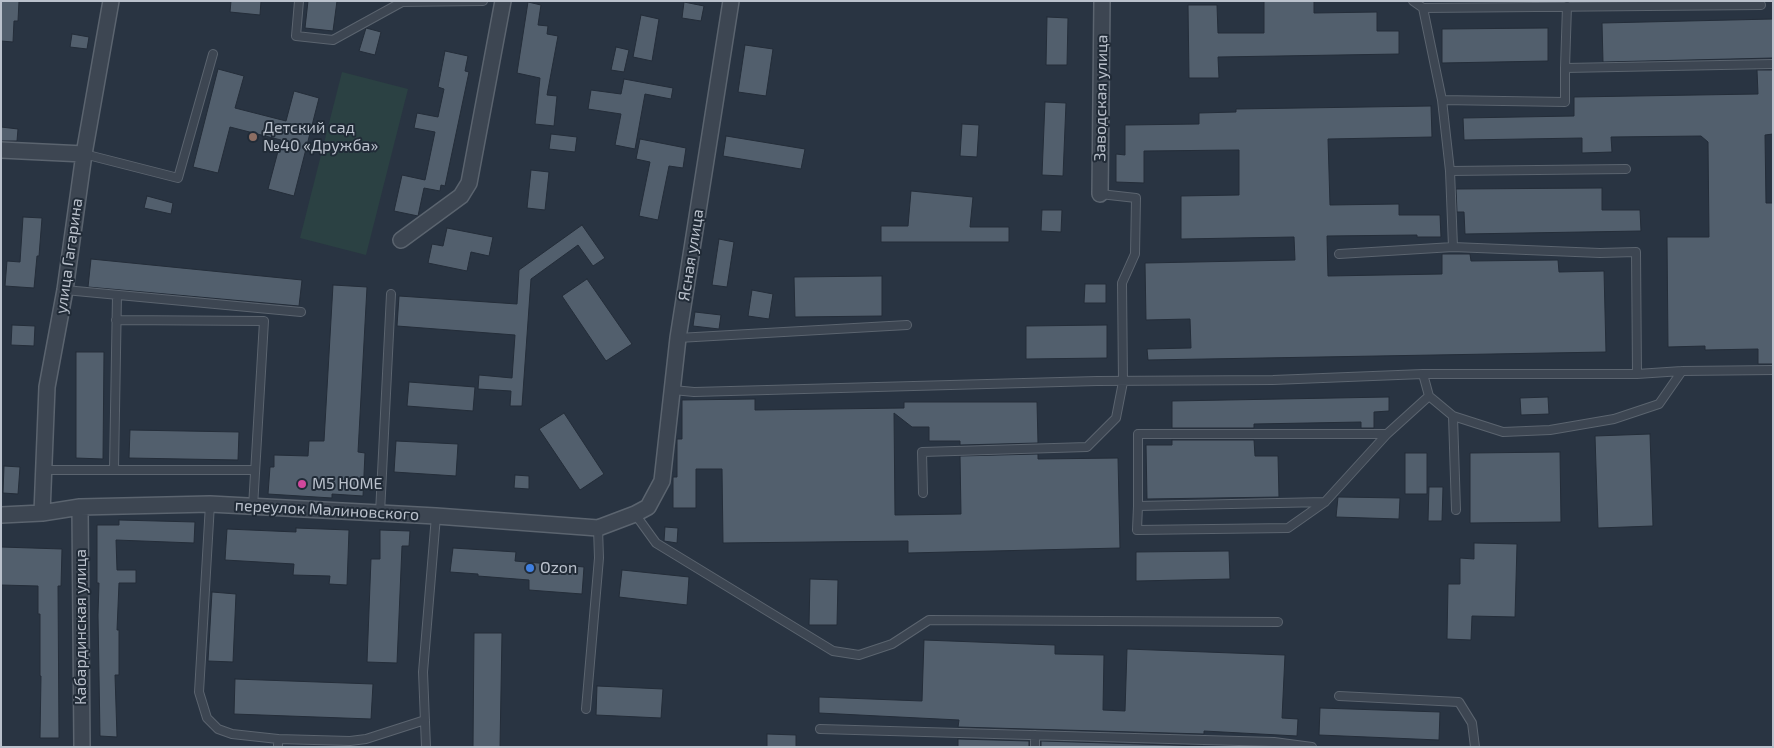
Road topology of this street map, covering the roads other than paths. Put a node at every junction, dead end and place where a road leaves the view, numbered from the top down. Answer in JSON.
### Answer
{"nodes":[{"id":1,"x":111,"y":1,"type":"edge"},
{"id":2,"x":299,"y":1,"type":"edge"},
{"id":3,"x":483,"y":1,"type":"edge"},
{"id":4,"x":503,"y":1,"type":"edge"},
{"id":5,"x":731,"y":1,"type":"edge"},
{"id":6,"x":1102,"y":1,"type":"edge"},
{"id":7,"x":1414,"y":1,"type":"edge"},
{"id":8,"x":399,"y":2,"type":"edge"},
{"id":9,"x":1491,"y":4,"type":"edge"},
{"id":10,"x":1584,"y":4,"type":"edge"},
{"id":11,"x":1761,"y":5,"type":"dead end"},
{"id":12,"x":1567,"y":6,"type":"junction"},
{"id":13,"x":1423,"y":8,"type":"junction"},
{"id":14,"x":213,"y":54,"type":"dead end"},
{"id":15,"x":1773,"y":64,"type":"edge"},
{"id":16,"x":1565,"y":68,"type":"junction"},
{"id":17,"x":1442,"y":100,"type":"junction"},
{"id":18,"x":1,"y":150,"type":"edge"},
{"id":19,"x":84,"y":154,"type":"junction"},
{"id":20,"x":1626,"y":169,"type":"dead end"},
{"id":21,"x":1450,"y":171,"type":"junction"},
{"id":22,"x":1100,"y":194,"type":"joint"},
{"id":23,"x":401,"y":240,"type":"dead end"},
{"id":24,"x":1453,"y":247,"type":"junction"},
{"id":25,"x":1339,"y":254,"type":"dead end"},
{"id":26,"x":65,"y":290,"type":"junction"},
{"id":27,"x":391,"y":294,"type":"dead end"},
{"id":28,"x":117,"y":295,"type":"junction"},
{"id":29,"x":301,"y":312,"type":"dead end"},
{"id":30,"x":116,"y":320,"type":"junction"},
{"id":31,"x":907,"y":325,"type":"dead end"},
{"id":32,"x":678,"y":338,"type":"junction"},
{"id":33,"x":1773,"y":370,"type":"edge"},
{"id":34,"x":1682,"y":371,"type":"junction"},
{"id":35,"x":1423,"y":374,"type":"junction"},
{"id":36,"x":1637,"y":374,"type":"junction"},
{"id":37,"x":1123,"y":382,"type":"junction"},
{"id":38,"x":673,"y":390,"type":"junction"},
{"id":39,"x":1429,"y":396,"type":"junction"},
{"id":40,"x":1453,"y":416,"type":"junction"},
{"id":41,"x":1387,"y":434,"type":"junction"},
{"id":42,"x":114,"y":469,"type":"junction"},
{"id":43,"x":44,"y":470,"type":"junction"},
{"id":44,"x":255,"y":470,"type":"junction"},
{"id":45,"x":923,"y":493,"type":"dead end"},
{"id":46,"x":1325,"y":502,"type":"junction"},
{"id":47,"x":210,"y":504,"type":"junction"},
{"id":48,"x":1138,"y":506,"type":"junction"},
{"id":49,"x":80,"y":507,"type":"junction"},
{"id":50,"x":253,"y":507,"type":"junction"},
{"id":51,"x":1456,"y":510,"type":"dead end"},
{"id":52,"x":641,"y":511,"type":"junction"},
{"id":53,"x":42,"y":512,"type":"junction"},
{"id":54,"x":380,"y":513,"type":"junction"},
{"id":55,"x":1,"y":515,"type":"edge"},
{"id":56,"x":436,"y":516,"type":"junction"},
{"id":57,"x":598,"y":528,"type":"junction"},
{"id":58,"x":1278,"y":622,"type":"dead end"},
{"id":59,"x":1339,"y":696,"type":"dead end"},
{"id":60,"x":586,"y":709,"type":"dead end"},
{"id":61,"x":425,"y":720,"type":"junction"},
{"id":62,"x":820,"y":728,"type":"dead end"},
{"id":63,"x":1035,"y":735,"type":"junction"},
{"id":64,"x":278,"y":743,"type":"edge"},
{"id":65,"x":366,"y":743,"type":"edge"},
{"id":66,"x":350,"y":744,"type":"edge"},
{"id":67,"x":1274,"y":744,"type":"edge"},
{"id":68,"x":82,"y":747,"type":"edge"},
{"id":69,"x":426,"y":747,"type":"edge"},
{"id":70,"x":1035,"y":747,"type":"edge"},
{"id":71,"x":1312,"y":747,"type":"edge"},
{"id":72,"x":1475,"y":747,"type":"edge"}],
"edges":[{"from":1,"to":19,"type":"street","name":"улица Гагарина"},
{"from":2,"to":8,"type":"lane"},
{"from":3,"to":8,"type":"lane"},
{"from":4,"to":23,"type":"street"},
{"from":5,"to":32,"type":"street","name":"Ясная улица"},
{"from":6,"to":22,"type":"street","name":"Заводская улица"},
{"from":7,"to":13,"type":"lane"},
{"from":9,"to":12,"type":"lane"},
{"from":9,"to":13,"type":"lane"},
{"from":10,"to":11,"type":"lane"},
{"from":10,"to":12,"type":"lane"},
{"from":12,"to":16,"type":"lane"},
{"from":13,"to":17,"type":"lane"},
{"from":14,"to":19,"type":"lane"},
{"from":15,"to":16,"type":"lane"},
{"from":16,"to":17,"type":"lane"},
{"from":17,"to":21,"type":"lane"},
{"from":18,"to":19,"type":"street"},
{"from":19,"to":26,"type":"street","name":"улица Гагарина"},
{"from":20,"to":21,"type":"lane"},
{"from":21,"to":24,"type":"lane"},
{"from":22,"to":37,"type":"lane"},
{"from":24,"to":25,"type":"lane"},
{"from":24,"to":36,"type":"lane"},
{"from":26,"to":28,"type":"lane"},
{"from":26,"to":43,"type":"street","name":"улица Гагарина"},
{"from":27,"to":54,"type":"lane"},
{"from":28,"to":29,"type":"lane"},
{"from":28,"to":30,"type":"lane"},
{"from":30,"to":42,"type":"lane"},
{"from":30,"to":44,"type":"lane"},
{"from":31,"to":32,"type":"lane"},
{"from":32,"to":38,"type":"street","name":"Ясная улица"},
{"from":33,"to":34,"type":"lane"},
{"from":34,"to":36,"type":"lane"},
{"from":34,"to":40,"type":"lane"},
{"from":35,"to":36,"type":"lane"},
{"from":35,"to":37,"type":"lane"},
{"from":35,"to":39,"type":"lane"},
{"from":37,"to":38,"type":"lane"},
{"from":37,"to":45,"type":"lane"},
{"from":38,"to":52,"type":"street","name":"Ясная улица"},
{"from":39,"to":40,"type":"lane"},
{"from":39,"to":41,"type":"lane"},
{"from":40,"to":51,"type":"lane"},
{"from":41,"to":46,"type":"lane"},
{"from":41,"to":48,"type":"lane"},
{"from":42,"to":43,"type":"lane"},
{"from":42,"to":44,"type":"lane"},
{"from":43,"to":53,"type":"street","name":"улица Гагарина"},
{"from":44,"to":50,"type":"lane"},
{"from":46,"to":48,"type":"lane"},
{"from":46,"to":48,"type":"lane"},
{"from":47,"to":49,"type":"street","name":"переулок Малиновского"},
{"from":47,"to":50,"type":"street","name":"переулок Малиновского"},
{"from":47,"to":64,"type":"lane"},
{"from":49,"to":53,"type":"street","name":"переулок Малиновского"},
{"from":49,"to":68,"type":"street","name":"Кабардинская улица"},
{"from":50,"to":54,"type":"street","name":"переулок Малиновского"},
{"from":52,"to":57,"type":"street","name":"переулок Малиновского"},
{"from":52,"to":58,"type":"lane"},
{"from":53,"to":55,"type":"street","name":"переулок Малиновского"},
{"from":54,"to":56,"type":"street","name":"переулок Малиновского"},
{"from":56,"to":57,"type":"street","name":"переулок Малиновского"},
{"from":56,"to":61,"type":"lane"},
{"from":57,"to":60,"type":"lane"},
{"from":59,"to":72,"type":"lane"},
{"from":61,"to":65,"type":"lane"},
{"from":61,"to":69,"type":"lane"},
{"from":62,"to":63,"type":"lane"},
{"from":63,"to":67,"type":"lane"},
{"from":63,"to":70,"type":"lane"},
{"from":64,"to":66,"type":"lane"},
{"from":65,"to":66,"type":"lane"},
{"from":67,"to":71,"type":"lane"}]}
